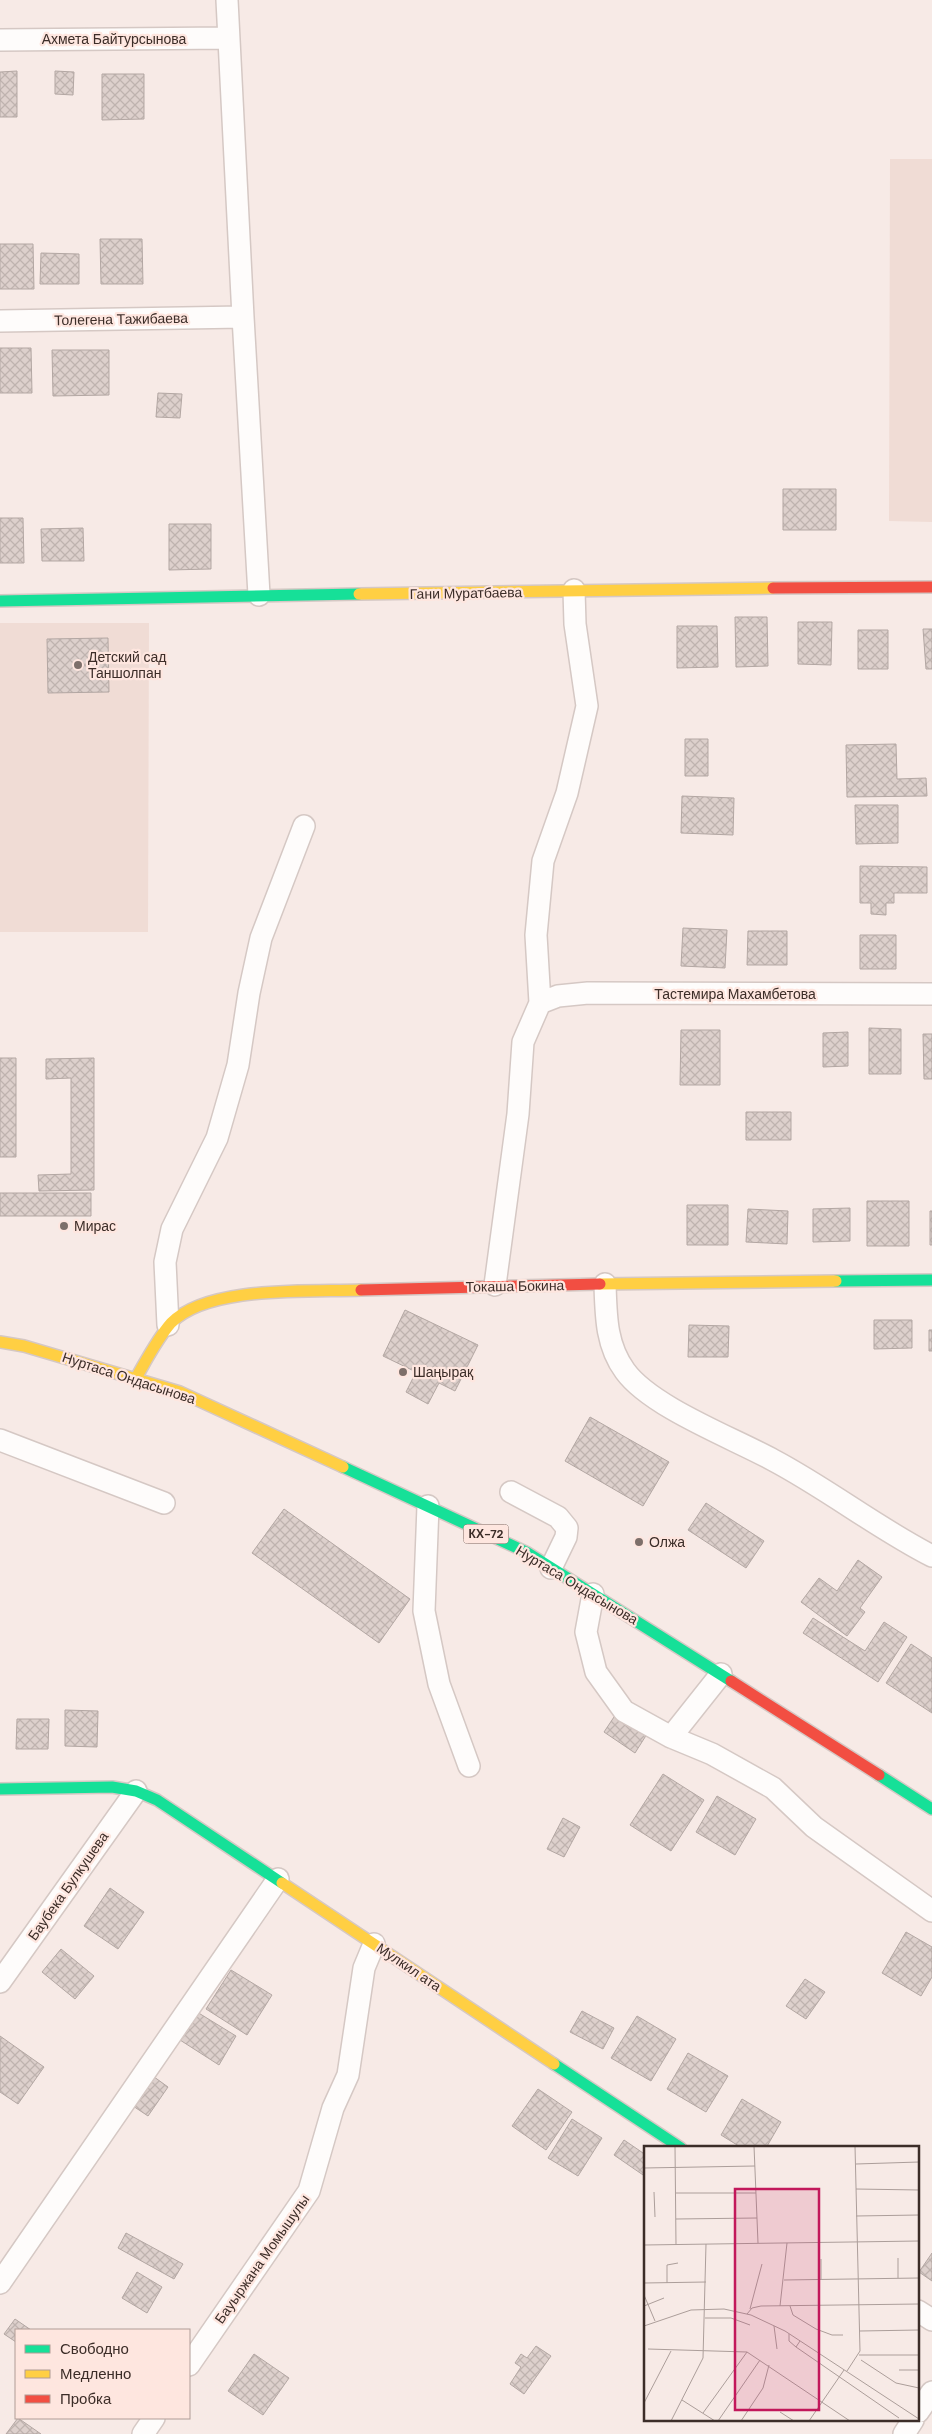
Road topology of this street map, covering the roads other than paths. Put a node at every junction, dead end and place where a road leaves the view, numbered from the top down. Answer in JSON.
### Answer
{"nodes":[{"id":1,"x":227,"y":0,"type":"edge"},
{"id":2,"x":228,"y":38,"type":"junction"},
{"id":3,"x":0,"y":40,"type":"edge"},
{"id":4,"x":243,"y":317,"type":"junction"},
{"id":5,"x":0,"y":321,"type":"edge"},
{"id":6,"x":932,"y":587,"type":"edge"},
{"id":7,"x":574,"y":590,"type":"junction"},
{"id":8,"x":259,"y":595,"type":"junction"},
{"id":9,"x":0,"y":601,"type":"edge"},
{"id":10,"x":304,"y":826,"type":"dead end"},
{"id":11,"x":932,"y":994,"type":"edge"},
{"id":12,"x":540,"y":1003,"type":"junction"},
{"id":13,"x":932,"y":1280,"type":"edge"},
{"id":14,"x":605,"y":1284,"type":"junction"},
{"id":15,"x":494,"y":1286,"type":"junction"},
{"id":16,"x":168,"y":1325,"type":"junction"},
{"id":17,"x":0,"y":1342,"type":"edge"},
{"id":18,"x":136,"y":1378,"type":"junction"},
{"id":19,"x":0,"y":1440,"type":"edge"},
{"id":20,"x":511,"y":1492,"type":"dead end"},
{"id":21,"x":164,"y":1503,"type":"dead end"},
{"id":22,"x":428,"y":1506,"type":"junction"},
{"id":23,"x":932,"y":1556,"type":"edge"},
{"id":24,"x":551,"y":1568,"type":"junction"},
{"id":25,"x":593,"y":1594,"type":"junction"},
{"id":26,"x":721,"y":1674,"type":"junction"},
{"id":27,"x":671,"y":1736,"type":"junction"},
{"id":28,"x":469,"y":1766,"type":"dead end"},
{"id":29,"x":0,"y":1789,"type":"edge"},
{"id":30,"x":136,"y":1791,"type":"junction"},
{"id":31,"x":932,"y":1809,"type":"edge"},
{"id":32,"x":278,"y":1879,"type":"junction"},
{"id":33,"x":932,"y":1911,"type":"edge"},
{"id":34,"x":374,"y":1944,"type":"junction"},
{"id":35,"x":0,"y":1982,"type":"edge"},
{"id":36,"x":678,"y":2146,"type":"edge"},
{"id":37,"x":0,"y":2283,"type":"edge"},
{"id":38,"x":920,"y":2312,"type":"edge"},
{"id":39,"x":932,"y":2320,"type":"edge"},
{"id":40,"x":190,"y":2364,"type":"edge"},
{"id":41,"x":932,"y":2392,"type":"edge"},
{"id":42,"x":920,"y":2409,"type":"edge"},
{"id":43,"x":153,"y":2419,"type":"edge"},
{"id":44,"x":912,"y":2422,"type":"edge"},
{"id":45,"x":143,"y":2434,"type":"edge"},
{"id":46,"x":904,"y":2434,"type":"edge"}],
"edges":[{"from":1,"to":2,"type":"street"},
{"from":2,"to":3,"type":"street","name":"Ахмета Байтурсынова"},
{"from":2,"to":4,"type":"street"},
{"from":4,"to":5,"type":"street","name":"Толегена Тажибаева"},
{"from":4,"to":8,"type":"street"},
{"from":6,"to":7,"type":"street","name":"Гани Муратбаева"},
{"from":7,"to":8,"type":"street","name":"Гани Муратбаева"},
{"from":7,"to":12,"type":"street"},
{"from":8,"to":9,"type":"street","name":"Гани Муратбаева"},
{"from":10,"to":16,"type":"street"},
{"from":11,"to":12,"type":"street","name":"Тастемира Махамбетова"},
{"from":12,"to":15,"type":"street"},
{"from":13,"to":14,"type":"street","name":"Токаша Бокина"},
{"from":14,"to":15,"type":"street","name":"Токаша Бокина"},
{"from":14,"to":23,"type":"street"},
{"from":15,"to":16,"type":"street","name":"Токаша Бокина"},
{"from":16,"to":18,"type":"street","name":"Токаша Бокина"},
{"from":17,"to":18,"type":"street","name":"Нуртаса Ондасынова","number":"КХ-72"},
{"from":18,"to":22,"type":"street","name":"Нуртаса Ондасынова","number":"КХ-72"},
{"from":19,"to":21,"type":"street"},
{"from":20,"to":24,"type":"street"},
{"from":22,"to":24,"type":"street","name":"Нуртаса Ондасынова","number":"КХ-72"},
{"from":22,"to":28,"type":"street"},
{"from":24,"to":25,"type":"street","name":"Нуртаса Ондасынова","number":"КХ-72"},
{"from":25,"to":26,"type":"street","name":"Нуртаса Ондасынова","number":"КХ-72"},
{"from":25,"to":27,"type":"street"},
{"from":26,"to":27,"type":"street"},
{"from":26,"to":31,"type":"street","name":"Нуртаса Ондасынова","number":"КХ-72"},
{"from":27,"to":33,"type":"street"},
{"from":29,"to":30,"type":"street","name":"Мулкил ата"},
{"from":30,"to":32,"type":"street","name":"Мулкил ата"},
{"from":30,"to":35,"type":"street","name":"Баубека Булкушева"},
{"from":32,"to":34,"type":"street","name":"Мулкил ата"},
{"from":32,"to":37,"type":"street"},
{"from":34,"to":36,"type":"street","name":"Мулкил ата"},
{"from":34,"to":40,"type":"street","name":"Бауыржана Момышулы"},
{"from":38,"to":39,"type":"street"},
{"from":41,"to":42,"type":"street"},
{"from":43,"to":45,"type":"street"},
{"from":44,"to":46,"type":"street"}]}
